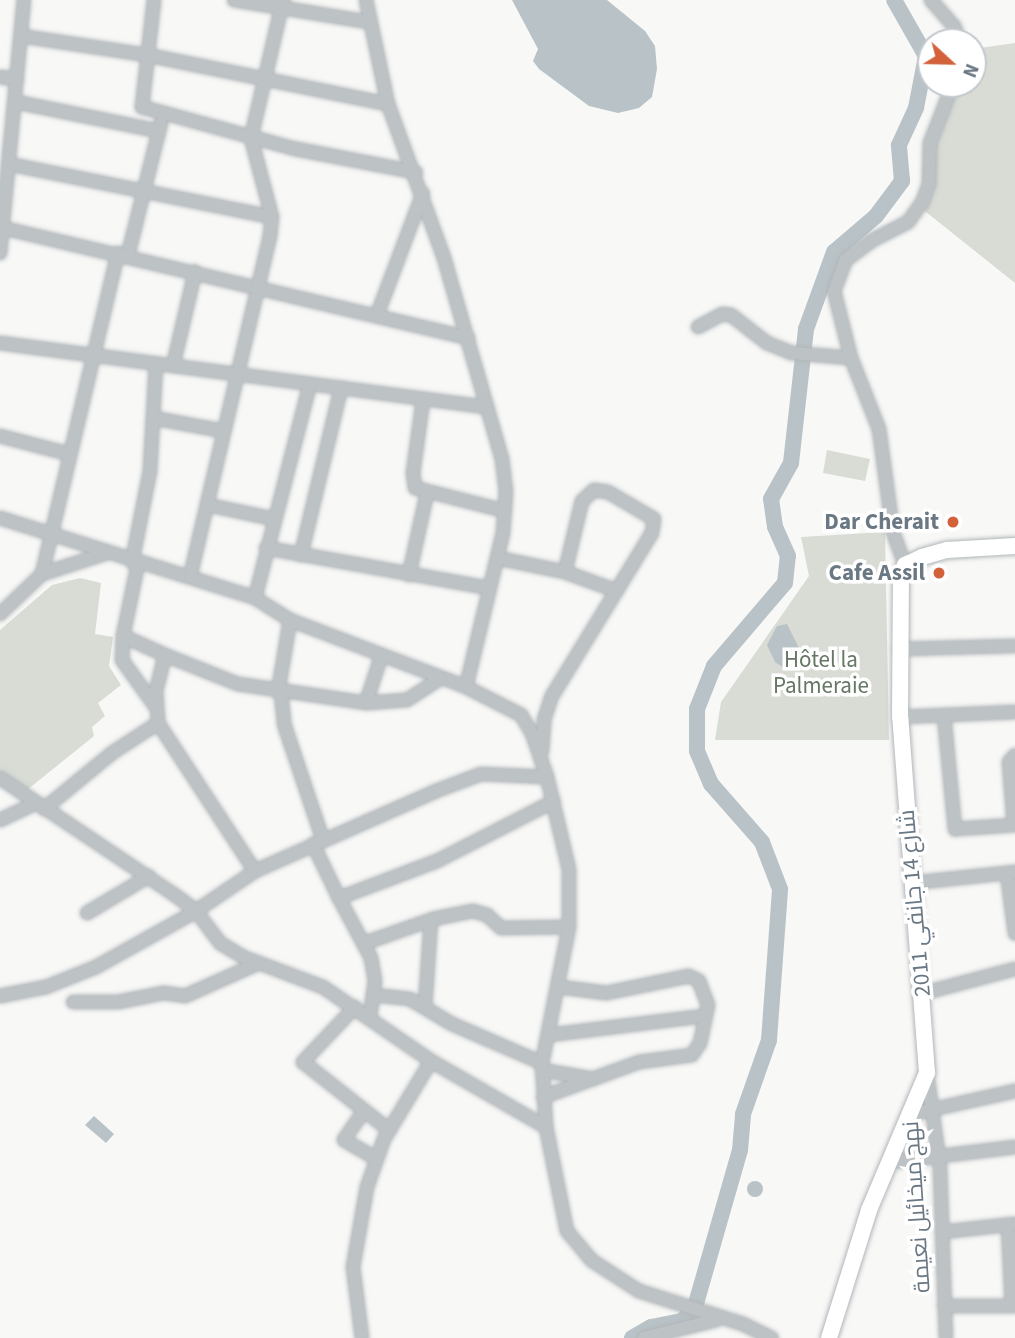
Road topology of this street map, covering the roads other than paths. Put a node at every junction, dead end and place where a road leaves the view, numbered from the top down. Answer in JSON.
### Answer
{"nodes":[{"id":1,"x":24,"y":0,"type":"edge"},
{"id":2,"x":154,"y":0,"type":"edge"},
{"id":3,"x":234,"y":0,"type":"edge"},
{"id":4,"x":366,"y":0,"type":"edge"},
{"id":5,"x":931,"y":0,"type":"edge"},
{"id":6,"x":282,"y":4,"type":"edge"},
{"id":7,"x":369,"y":22,"type":"junction"},
{"id":8,"x":955,"y":28,"type":"edge"},
{"id":9,"x":21,"y":36,"type":"junction"},
{"id":10,"x":147,"y":55,"type":"junction"},
{"id":11,"x":0,"y":77,"type":"edge"},
{"id":12,"x":264,"y":77,"type":"junction"},
{"id":13,"x":18,"y":79,"type":"junction"},
{"id":14,"x":947,"y":98,"type":"edge"},
{"id":15,"x":16,"y":102,"type":"junction"},
{"id":16,"x":388,"y":104,"type":"junction"},
{"id":17,"x":163,"y":116,"type":"junction"},
{"id":18,"x":159,"y":131,"type":"junction"},
{"id":19,"x":251,"y":138,"type":"junction"},
{"id":20,"x":9,"y":164,"type":"junction"},
{"id":21,"x":416,"y":172,"type":"junction"},
{"id":22,"x":3,"y":189,"type":"edge"},
{"id":23,"x":144,"y":191,"type":"junction"},
{"id":24,"x":423,"y":193,"type":"junction"},
{"id":25,"x":272,"y":217,"type":"junction"},
{"id":26,"x":4,"y":228,"type":"junction"},
{"id":27,"x":0,"y":253,"type":"edge"},
{"id":28,"x":123,"y":254,"type":"junction"},
{"id":29,"x":195,"y":272,"type":"junction"},
{"id":30,"x":258,"y":286,"type":"junction"},
{"id":31,"x":377,"y":315,"type":"junction"},
{"id":32,"x":698,"y":327,"type":"dead end"},
{"id":33,"x":468,"y":338,"type":"junction"},
{"id":34,"x":0,"y":343,"type":"edge"},
{"id":35,"x":94,"y":352,"type":"junction"},
{"id":36,"x":851,"y":358,"type":"junction"},
{"id":37,"x":156,"y":364,"type":"junction"},
{"id":38,"x":173,"y":366,"type":"junction"},
{"id":39,"x":235,"y":375,"type":"junction"},
{"id":40,"x":310,"y":384,"type":"junction"},
{"id":41,"x":341,"y":388,"type":"junction"},
{"id":42,"x":422,"y":400,"type":"junction"},
{"id":43,"x":487,"y":407,"type":"junction"},
{"id":44,"x":153,"y":418,"type":"junction"},
{"id":45,"x":223,"y":431,"type":"junction"},
{"id":46,"x":0,"y":436,"type":"edge"},
{"id":47,"x":69,"y":454,"type":"junction"},
{"id":48,"x":427,"y":493,"type":"junction"},
{"id":49,"x":208,"y":505,"type":"junction"},
{"id":50,"x":505,"y":511,"type":"junction"},
{"id":51,"x":0,"y":518,"type":"edge"},
{"id":52,"x":274,"y":519,"type":"junction"},
{"id":53,"x":49,"y":534,"type":"junction"},
{"id":54,"x":1015,"y":546,"type":"edge"},
{"id":55,"x":266,"y":548,"type":"junction"},
{"id":56,"x":107,"y":554,"type":"junction"},
{"id":57,"x":301,"y":555,"type":"junction"},
{"id":58,"x":497,"y":558,"type":"junction"},
{"id":59,"x":135,"y":563,"type":"junction"},
{"id":60,"x":905,"y":565,"type":"junction"},
{"id":61,"x":565,"y":572,"type":"junction"},
{"id":62,"x":42,"y":574,"type":"junction"},
{"id":63,"x":409,"y":575,"type":"junction"},
{"id":64,"x":190,"y":577,"type":"junction"},
{"id":65,"x":489,"y":588,"type":"junction"},
{"id":66,"x":617,"y":591,"type":"junction"},
{"id":67,"x":255,"y":598,"type":"junction"},
{"id":68,"x":0,"y":614,"type":"edge"},
{"id":69,"x":290,"y":620,"type":"junction"},
{"id":70,"x":123,"y":636,"type":"junction"},
{"id":71,"x":1015,"y":646,"type":"edge"},
{"id":72,"x":898,"y":649,"type":"junction"},
{"id":73,"x":165,"y":656,"type":"junction"},
{"id":74,"x":381,"y":657,"type":"junction"},
{"id":75,"x":441,"y":678,"type":"junction"},
{"id":76,"x":466,"y":687,"type":"junction"},
{"id":77,"x":280,"y":693,"type":"junction"},
{"id":78,"x":366,"y":704,"type":"junction"},
{"id":79,"x":155,"y":706,"type":"junction"},
{"id":80,"x":1015,"y":712,"type":"edge"},
{"id":81,"x":944,"y":715,"type":"junction"},
{"id":82,"x":900,"y":716,"type":"junction"},
{"id":83,"x":158,"y":723,"type":"junction"},
{"id":84,"x":1015,"y":755,"type":"edge"},
{"id":85,"x":542,"y":762,"type":"junction"},
{"id":86,"x":547,"y":777,"type":"junction"},
{"id":87,"x":0,"y":778,"type":"edge"},
{"id":88,"x":554,"y":801,"type":"junction"},
{"id":89,"x":40,"y":806,"type":"junction"},
{"id":90,"x":0,"y":820,"type":"edge"},
{"id":91,"x":1014,"y":825,"type":"edge"},
{"id":92,"x":318,"y":842,"type":"junction"},
{"id":93,"x":255,"y":871,"type":"junction"},
{"id":94,"x":1011,"y":873,"type":"edge"},
{"id":95,"x":149,"y":876,"type":"junction"},
{"id":96,"x":912,"y":883,"type":"junction"},
{"id":97,"x":339,"y":898,"type":"junction"},
{"id":98,"x":196,"y":911,"type":"junction"},
{"id":99,"x":87,"y":913,"type":"dead end"},
{"id":100,"x":431,"y":920,"type":"junction"},
{"id":101,"x":569,"y":927,"type":"junction"},
{"id":102,"x":1015,"y":933,"type":"edge"},
{"id":103,"x":365,"y":943,"type":"junction"},
{"id":104,"x":259,"y":963,"type":"junction"},
{"id":105,"x":1015,"y":969,"type":"edge"},
{"id":106,"x":559,"y":987,"type":"junction"},
{"id":107,"x":924,"y":993,"type":"junction"},
{"id":108,"x":373,"y":995,"type":"junction"},
{"id":109,"x":0,"y":996,"type":"edge"},
{"id":110,"x":73,"y":1002,"type":"dead end"},
{"id":111,"x":355,"y":1007,"type":"junction"},
{"id":112,"x":425,"y":1007,"type":"junction"},
{"id":113,"x":703,"y":1016,"type":"junction"},
{"id":114,"x":370,"y":1017,"type":"junction"},
{"id":115,"x":549,"y":1035,"type":"junction"},
{"id":116,"x":431,"y":1061,"type":"junction"},
{"id":117,"x":542,"y":1067,"type":"junction"},
{"id":118,"x":927,"y":1073,"type":"junction"},
{"id":119,"x":593,"y":1079,"type":"junction"},
{"id":120,"x":1015,"y":1091,"type":"edge"},
{"id":121,"x":543,"y":1097,"type":"junction"},
{"id":122,"x":932,"y":1110,"type":"junction"},
{"id":123,"x":364,"y":1111,"type":"junction"},
{"id":124,"x":912,"y":1114,"type":"junction"},
{"id":125,"x":545,"y":1127,"type":"junction"},
{"id":126,"x":389,"y":1130,"type":"junction"},
{"id":127,"x":1015,"y":1147,"type":"edge"},
{"id":128,"x":938,"y":1155,"type":"junction"},
{"id":129,"x":375,"y":1158,"type":"junction"},
{"id":130,"x":891,"y":1162,"type":"junction"},
{"id":131,"x":1012,"y":1225,"type":"edge"},
{"id":132,"x":942,"y":1232,"type":"junction"},
{"id":133,"x":944,"y":1306,"type":"junction"},
{"id":134,"x":1013,"y":1306,"type":"edge"},
{"id":135,"x":720,"y":1319,"type":"junction"},
{"id":136,"x":362,"y":1338,"type":"edge"},
{"id":137,"x":644,"y":1338,"type":"edge"},
{"id":138,"x":772,"y":1338,"type":"edge"},
{"id":139,"x":829,"y":1338,"type":"edge"},
{"id":140,"x":946,"y":1338,"type":"edge"}],
"edges":[{"from":1,"to":9,"type":"street"},
{"from":2,"to":10,"type":"street"},
{"from":3,"to":6,"type":"street"},
{"from":4,"to":7,"type":"street"},
{"from":5,"to":8,"type":"street"},
{"from":6,"to":7,"type":"street"},
{"from":6,"to":12,"type":"street"},
{"from":7,"to":16,"type":"street"},
{"from":9,"to":10,"type":"street"},
{"from":9,"to":13,"type":"street"},
{"from":10,"to":12,"type":"street"},
{"from":10,"to":17,"type":"street"},
{"from":11,"to":13,"type":"street"},
{"from":12,"to":16,"type":"street"},
{"from":12,"to":19,"type":"street"},
{"from":13,"to":15,"type":"street"},
{"from":14,"to":36,"type":"street"},
{"from":15,"to":18,"type":"street"},
{"from":15,"to":20,"type":"street"},
{"from":16,"to":21,"type":"street"},
{"from":17,"to":18,"type":"street"},
{"from":17,"to":19,"type":"street"},
{"from":18,"to":23,"type":"street"},
{"from":19,"to":21,"type":"street"},
{"from":19,"to":25,"type":"street"},
{"from":20,"to":22,"type":"street"},
{"from":20,"to":23,"type":"street"},
{"from":21,"to":24,"type":"street"},
{"from":22,"to":26,"type":"street"},
{"from":23,"to":25,"type":"street"},
{"from":23,"to":28,"type":"street"},
{"from":24,"to":31,"type":"street"},
{"from":24,"to":33,"type":"street"},
{"from":25,"to":30,"type":"street"},
{"from":26,"to":27,"type":"street"},
{"from":26,"to":28,"type":"street"},
{"from":28,"to":29,"type":"street"},
{"from":28,"to":35,"type":"street"},
{"from":29,"to":30,"type":"street"},
{"from":29,"to":38,"type":"street"},
{"from":30,"to":31,"type":"street"},
{"from":30,"to":39,"type":"street"},
{"from":31,"to":33,"type":"street"},
{"from":32,"to":36,"type":"street"},
{"from":33,"to":43,"type":"street"},
{"from":34,"to":35,"type":"street"},
{"from":35,"to":37,"type":"street"},
{"from":35,"to":47,"type":"street"},
{"from":36,"to":60,"type":"street"},
{"from":37,"to":38,"type":"street"},
{"from":37,"to":44,"type":"street"},
{"from":38,"to":39,"type":"street"},
{"from":39,"to":40,"type":"street"},
{"from":39,"to":45,"type":"street"},
{"from":40,"to":41,"type":"street"},
{"from":40,"to":52,"type":"street"},
{"from":41,"to":42,"type":"street"},
{"from":41,"to":57,"type":"street"},
{"from":42,"to":43,"type":"street"},
{"from":42,"to":48,"type":"street"},
{"from":43,"to":50,"type":"street"},
{"from":44,"to":45,"type":"street"},
{"from":44,"to":59,"type":"street"},
{"from":45,"to":49,"type":"street"},
{"from":46,"to":47,"type":"street"},
{"from":47,"to":53,"type":"street"},
{"from":48,"to":50,"type":"street"},
{"from":48,"to":63,"type":"street"},
{"from":49,"to":52,"type":"street"},
{"from":49,"to":64,"type":"street"},
{"from":50,"to":58,"type":"street"},
{"from":51,"to":53,"type":"street"},
{"from":52,"to":55,"type":"street"},
{"from":53,"to":56,"type":"street"},
{"from":53,"to":62,"type":"street"},
{"from":54,"to":60,"type":"main road"},
{"from":55,"to":57,"type":"street"},
{"from":55,"to":67,"type":"street"},
{"from":56,"to":59,"type":"street"},
{"from":56,"to":62,"type":"street"},
{"from":57,"to":63,"type":"street"},
{"from":58,"to":61,"type":"street"},
{"from":58,"to":65,"type":"street"},
{"from":59,"to":64,"type":"street"},
{"from":59,"to":70,"type":"street"},
{"from":60,"to":72,"type":"main road","name":"شارع 14 جانفي 2011"},
{"from":61,"to":66,"type":"street"},
{"from":61,"to":66,"type":"street"},
{"from":62,"to":68,"type":"street"},
{"from":63,"to":65,"type":"street"},
{"from":64,"to":67,"type":"street"},
{"from":65,"to":76,"type":"street"},
{"from":66,"to":85,"type":"street"},
{"from":67,"to":69,"type":"street"},
{"from":69,"to":74,"type":"street"},
{"from":69,"to":77,"type":"street"},
{"from":70,"to":73,"type":"street"},
{"from":70,"to":79,"type":"street"},
{"from":71,"to":72,"type":"street"},
{"from":72,"to":82,"type":"main road","name":"شارع 14 جانفي 2011"},
{"from":73,"to":77,"type":"street"},
{"from":73,"to":79,"type":"street"},
{"from":74,"to":75,"type":"street"},
{"from":74,"to":78,"type":"street"},
{"from":75,"to":76,"type":"street"},
{"from":75,"to":78,"type":"street"},
{"from":76,"to":85,"type":"street"},
{"from":77,"to":78,"type":"street"},
{"from":77,"to":92,"type":"street"},
{"from":79,"to":83,"type":"street"},
{"from":80,"to":81,"type":"street"},
{"from":81,"to":82,"type":"street"},
{"from":81,"to":91,"type":"street"},
{"from":82,"to":96,"type":"main road","name":"شارع 14 جانفي 2011"},
{"from":83,"to":89,"type":"street"},
{"from":83,"to":93,"type":"street"},
{"from":84,"to":91,"type":"street"},
{"from":85,"to":86,"type":"street"},
{"from":86,"to":88,"type":"street"},
{"from":86,"to":92,"type":"street"},
{"from":87,"to":89,"type":"street"},
{"from":88,"to":97,"type":"street"},
{"from":88,"to":101,"type":"street"},
{"from":89,"to":90,"type":"street"},
{"from":89,"to":95,"type":"street"},
{"from":92,"to":93,"type":"street"},
{"from":92,"to":97,"type":"street"},
{"from":93,"to":98,"type":"street"},
{"from":94,"to":96,"type":"street"},
{"from":94,"to":102,"type":"street"},
{"from":95,"to":98,"type":"street"},
{"from":95,"to":99,"type":"street"},
{"from":96,"to":107,"type":"main road","name":"شارع 14 جانفي 2011"},
{"from":97,"to":103,"type":"street"},
{"from":98,"to":104,"type":"street"},
{"from":98,"to":109,"type":"street"},
{"from":100,"to":101,"type":"street"},
{"from":100,"to":103,"type":"street"},
{"from":100,"to":112,"type":"street"},
{"from":101,"to":106,"type":"street"},
{"from":103,"to":108,"type":"street"},
{"from":104,"to":110,"type":"street"},
{"from":104,"to":111,"type":"street"},
{"from":105,"to":107,"type":"street"},
{"from":106,"to":113,"type":"street"},
{"from":106,"to":115,"type":"street"},
{"from":107,"to":118,"type":"main road","name":"شارع 14 جانفي 2011"},
{"from":108,"to":112,"type":"street"},
{"from":108,"to":114,"type":"street"},
{"from":111,"to":114,"type":"street"},
{"from":111,"to":123,"type":"street"},
{"from":112,"to":117,"type":"street"},
{"from":113,"to":115,"type":"street"},
{"from":113,"to":119,"type":"street"},
{"from":114,"to":116,"type":"street"},
{"from":115,"to":117,"type":"street"},
{"from":116,"to":125,"type":"street"},
{"from":116,"to":126,"type":"street"},
{"from":117,"to":119,"type":"street"},
{"from":117,"to":121,"type":"street"},
{"from":118,"to":122,"type":"street","name":"نهج ميخائيل نعيمة"},
{"from":118,"to":124,"type":"main road","name":"شارع 14 جانفي 2011"},
{"from":119,"to":121,"type":"street"},
{"from":120,"to":122,"type":"street"},
{"from":121,"to":125,"type":"street"},
{"from":122,"to":124,"type":"street"},
{"from":122,"to":128,"type":"street","name":"نهج ميخائيل نعيمة"},
{"from":123,"to":126,"type":"street"},
{"from":123,"to":129,"type":"street"},
{"from":124,"to":130,"type":"main road","name":"شارع 14 جانفي 2011"},
{"from":125,"to":135,"type":"street"},
{"from":126,"to":129,"type":"street"},
{"from":127,"to":128,"type":"street"},
{"from":128,"to":130,"type":"street"},
{"from":128,"to":132,"type":"street","name":"نهج ميخائيل نعيمة"},
{"from":129,"to":136,"type":"street"},
{"from":130,"to":139,"type":"main road","name":"شارع 14 جانفي 2011"},
{"from":131,"to":132,"type":"street"},
{"from":131,"to":134,"type":"street"},
{"from":132,"to":133,"type":"street","name":"نهج ميخائيل نعيمة"},
{"from":133,"to":134,"type":"street"},
{"from":133,"to":140,"type":"street","name":"نهج ميخائيل نعيمة"},
{"from":135,"to":137,"type":"street"},
{"from":135,"to":138,"type":"street"}]}
